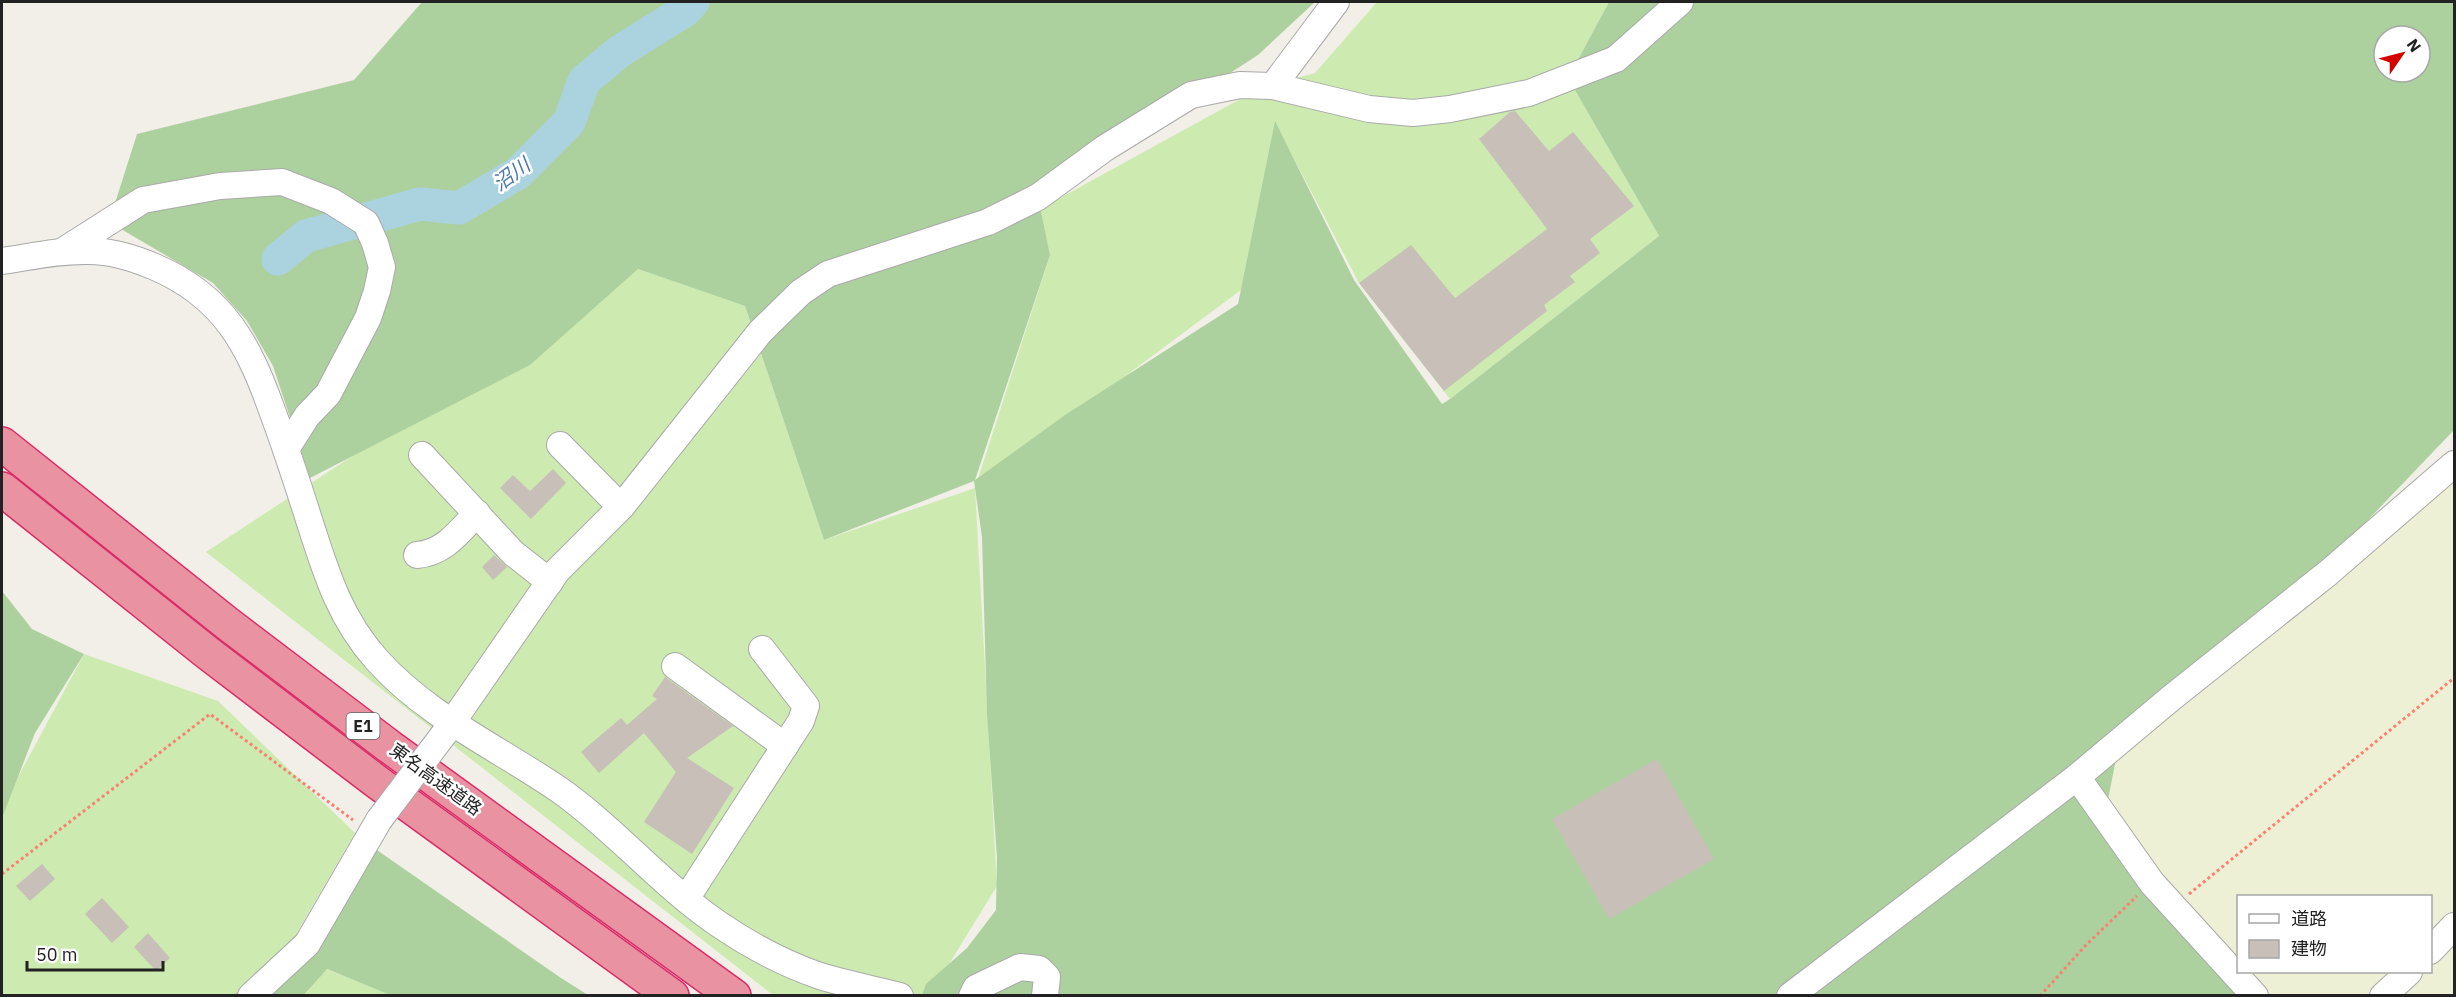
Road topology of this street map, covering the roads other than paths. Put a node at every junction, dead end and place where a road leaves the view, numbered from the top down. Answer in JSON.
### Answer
{"nodes":[{"id":1,"x":1336,"y":2,"type":"edge"},
{"id":2,"x":1680,"y":2,"type":"edge"},
{"id":3,"x":1273,"y":86,"type":"junction"},
{"id":4,"x":63,"y":251,"type":"junction"},
{"id":5,"x":2,"y":261,"type":"edge"},
{"id":6,"x":2,"y":444,"type":"edge"},
{"id":7,"x":560,"y":445,"type":"dead end"},
{"id":8,"x":286,"y":449,"type":"junction"},
{"id":9,"x":422,"y":455,"type":"dead end"},
{"id":10,"x":2454,"y":464,"type":"edge"},
{"id":11,"x":2,"y":489,"type":"edge"},
{"id":12,"x":621,"y":507,"type":"junction"},
{"id":13,"x":477,"y":513,"type":"junction"},
{"id":14,"x":417,"y":555,"type":"dead end"},
{"id":15,"x":550,"y":582,"type":"junction"},
{"id":16,"x":762,"y":650,"type":"dead end"},
{"id":17,"x":675,"y":666,"type":"dead end"},
{"id":18,"x":448,"y":729,"type":"junction"},
{"id":19,"x":785,"y":746,"type":"junction"},
{"id":20,"x":2077,"y":777,"type":"junction"},
{"id":21,"x":686,"y":899,"type":"junction"},
{"id":22,"x":2454,"y":926,"type":"edge"},
{"id":23,"x":2432,"y":949,"type":"edge"},
{"id":24,"x":2408,"y":973,"type":"edge"},
{"id":25,"x":251,"y":996,"type":"edge"},
{"id":26,"x":672,"y":996,"type":"edge"},
{"id":27,"x":734,"y":996,"type":"edge"},
{"id":28,"x":900,"y":996,"type":"edge"},
{"id":29,"x":972,"y":996,"type":"edge"},
{"id":30,"x":1045,"y":996,"type":"edge"},
{"id":31,"x":1790,"y":996,"type":"edge"},
{"id":32,"x":2255,"y":996,"type":"edge"},
{"id":33,"x":2383,"y":996,"type":"edge"}],
"edges":[{"from":1,"to":3,"type":"street"},
{"from":2,"to":3,"type":"street"},
{"from":3,"to":12,"type":"street"},
{"from":4,"to":5,"type":"street"},
{"from":4,"to":8,"type":"street"},
{"from":4,"to":8,"type":"street"},
{"from":6,"to":27,"type":"highway","name":"東名高速道路","number":"E1"},
{"from":7,"to":12,"type":"street"},
{"from":8,"to":18,"type":"street"},
{"from":9,"to":13,"type":"street"},
{"from":10,"to":20,"type":"street"},
{"from":11,"to":26,"type":"highway","name":"東名高速道路","number":"E1"},
{"from":12,"to":15,"type":"street"},
{"from":13,"to":14,"type":"street"},
{"from":13,"to":15,"type":"street"},
{"from":15,"to":18,"type":"street"},
{"from":16,"to":19,"type":"street"},
{"from":17,"to":19,"type":"street"},
{"from":18,"to":21,"type":"street"},
{"from":18,"to":25,"type":"street","bridge":true},
{"from":19,"to":21,"type":"street"},
{"from":20,"to":31,"type":"street"},
{"from":20,"to":32,"type":"street"},
{"from":21,"to":28,"type":"street"},
{"from":22,"to":23,"type":"street"},
{"from":24,"to":33,"type":"street"},
{"from":29,"to":30,"type":"street"}]}
